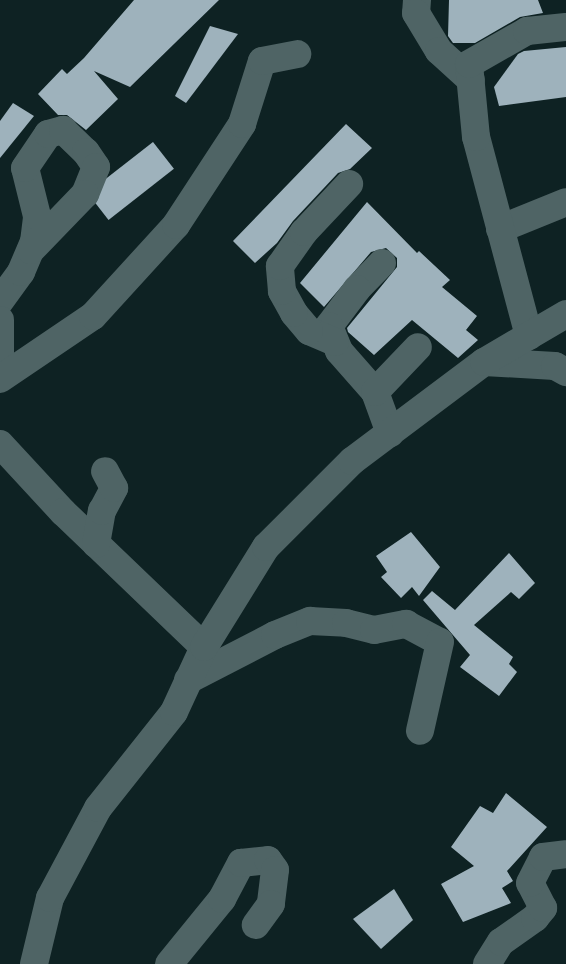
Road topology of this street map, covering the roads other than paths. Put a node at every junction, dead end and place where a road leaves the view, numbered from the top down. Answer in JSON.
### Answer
{"nodes":[{"id":1,"x":417,"y":0,"type":"edge"},
{"id":2,"x":566,"y":27,"type":"edge"},
{"id":3,"x":297,"y":54,"type":"dead end"},
{"id":4,"x":471,"y":80,"type":"junction"},
{"id":5,"x":349,"y":184,"type":"dead end"},
{"id":6,"x":566,"y":202,"type":"edge"},
{"id":7,"x":500,"y":229,"type":"junction"},
{"id":8,"x":31,"y":250,"type":"dead end"},
{"id":9,"x":382,"y":264,"type":"dead end"},
{"id":10,"x":0,"y":301,"type":"edge"},
{"id":11,"x":566,"y":314,"type":"edge"},
{"id":12,"x":0,"y":320,"type":"edge"},
{"id":13,"x":546,"y":331,"type":"edge"},
{"id":14,"x":335,"y":342,"type":"junction"},
{"id":15,"x":418,"y":348,"type":"dead end"},
{"id":16,"x":484,"y":362,"type":"junction"},
{"id":17,"x":0,"y":372,"type":"edge"},
{"id":18,"x":566,"y":372,"type":"edge"},
{"id":19,"x":0,"y":379,"type":"edge"},
{"id":20,"x":375,"y":392,"type":"junction"},
{"id":21,"x":390,"y":433,"type":"junction"},
{"id":22,"x":0,"y":444,"type":"edge"},
{"id":23,"x":105,"y":471,"type":"dead end"},
{"id":24,"x":96,"y":544,"type":"junction"},
{"id":25,"x":204,"y":647,"type":"junction"},
{"id":26,"x":188,"y":680,"type":"junction"},
{"id":27,"x":420,"y":731,"type":"dead end"},
{"id":28,"x":566,"y":854,"type":"edge"},
{"id":29,"x":256,"y":925,"type":"dead end"},
{"id":30,"x":34,"y":964,"type":"edge"},
{"id":31,"x":169,"y":964,"type":"edge"},
{"id":32,"x":487,"y":964,"type":"edge"}],
"edges":[{"from":1,"to":4,"type":"street"},
{"from":2,"to":4,"type":"street"},
{"from":3,"to":19,"type":"street"},
{"from":4,"to":7,"type":"street"},
{"from":5,"to":14,"type":"street"},
{"from":6,"to":7,"type":"street"},
{"from":7,"to":13,"type":"street"},
{"from":8,"to":10,"type":"street"},
{"from":9,"to":14,"type":"street"},
{"from":11,"to":13,"type":"street"},
{"from":12,"to":17,"type":"street"},
{"from":13,"to":16,"type":"street"},
{"from":14,"to":20,"type":"street"},
{"from":15,"to":20,"type":"street"},
{"from":16,"to":18,"type":"street"},
{"from":16,"to":21,"type":"street"},
{"from":20,"to":21,"type":"street"},
{"from":21,"to":25,"type":"street"},
{"from":22,"to":24,"type":"street"},
{"from":23,"to":24,"type":"street"},
{"from":24,"to":25,"type":"street"},
{"from":25,"to":26,"type":"street"},
{"from":26,"to":27,"type":"street"},
{"from":26,"to":30,"type":"street"},
{"from":28,"to":32,"type":"street"},
{"from":29,"to":31,"type":"street"}]}
